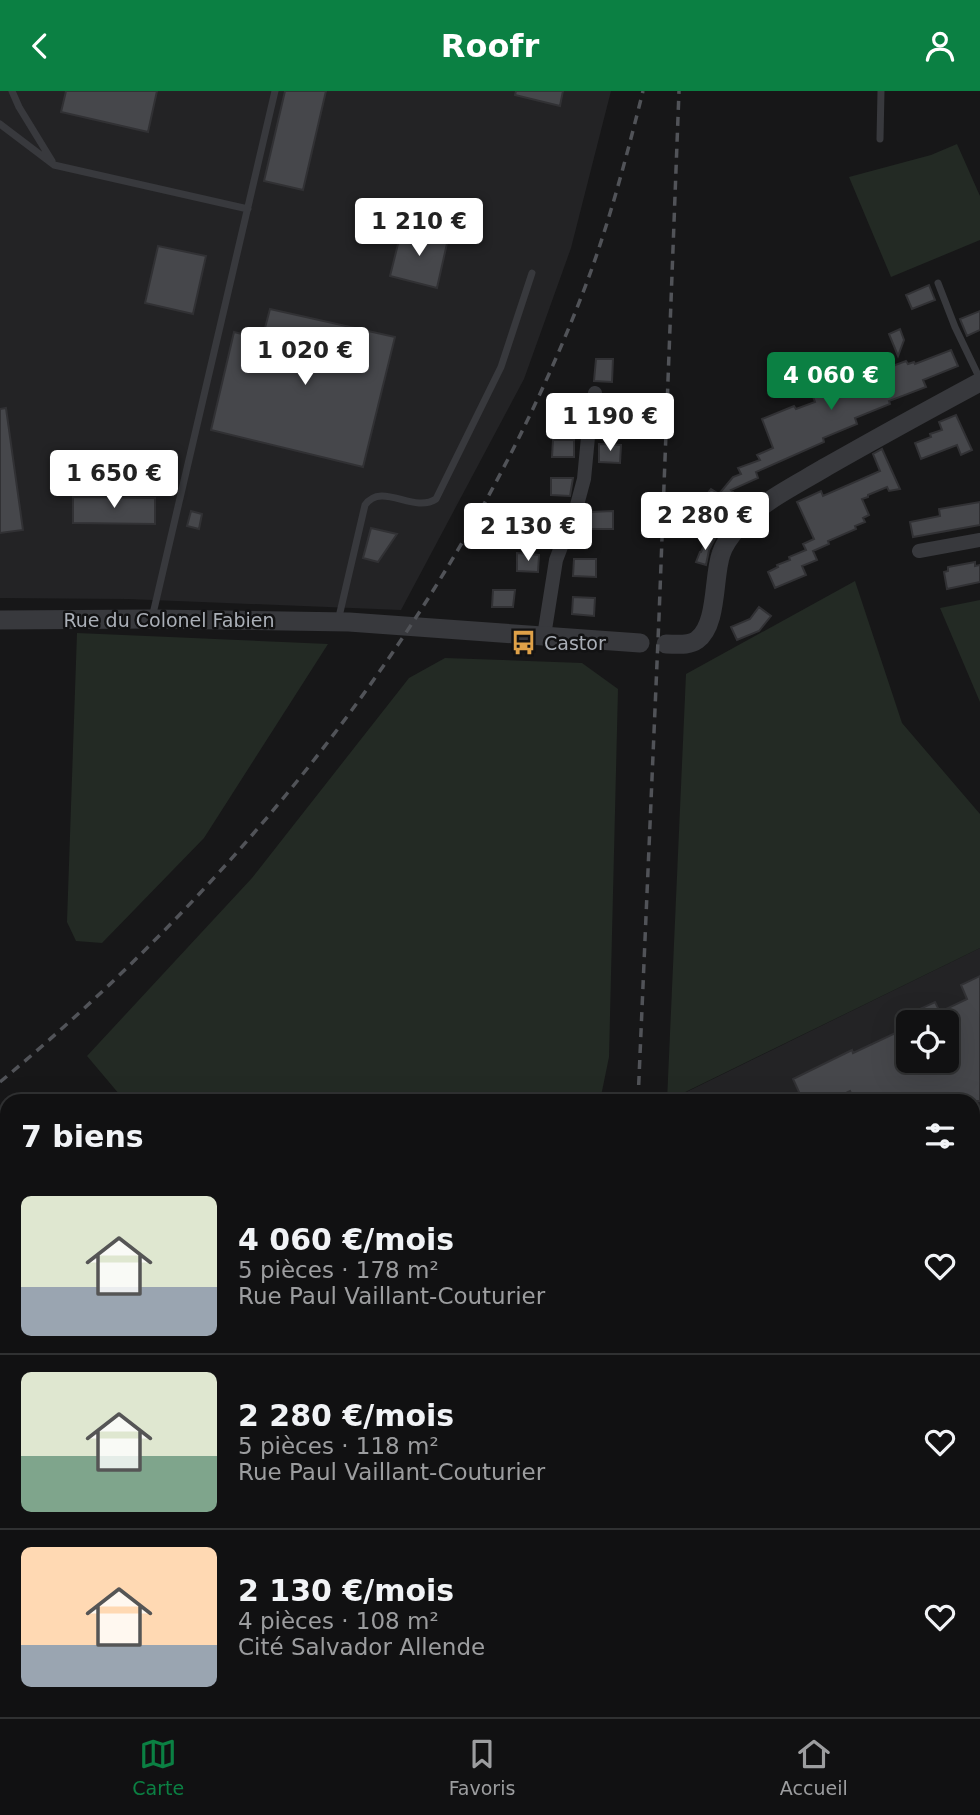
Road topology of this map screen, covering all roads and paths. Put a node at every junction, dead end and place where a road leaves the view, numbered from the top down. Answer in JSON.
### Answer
{"nodes":[{"id":1,"x":12,"y":91,"type":"edge"},
{"id":2,"x":275,"y":91,"type":"edge"},
{"id":3,"x":881,"y":91,"type":"edge"},
{"id":4,"x":0,"y":124,"type":"edge"},
{"id":5,"x":880,"y":139,"type":"dead end"},
{"id":6,"x":54,"y":165,"type":"junction"},
{"id":7,"x":248,"y":209,"type":"junction"},
{"id":8,"x":533,"y":272,"type":"dead end"},
{"id":9,"x":938,"y":283,"type":"dead end"},
{"id":10,"x":980,"y":380,"type":"edge"},
{"id":11,"x":595,"y":393,"type":"dead end"},
{"id":12,"x":980,"y":540,"type":"edge"},
{"id":13,"x":919,"y":551,"type":"dead end"},
{"id":14,"x":0,"y":619,"type":"edge"},
{"id":15,"x":152,"y":619,"type":"junction"},
{"id":16,"x":337,"y":621,"type":"junction"},
{"id":17,"x":544,"y":636,"type":"junction"},
{"id":18,"x":640,"y":643,"type":"dead end"},
{"id":19,"x":666,"y":644,"type":"dead end"}],
"edges":[{"from":1,"to":6,"type":"lane"},
{"from":2,"to":7,"type":"lane"},
{"from":3,"to":5,"type":"lane"},
{"from":4,"to":6,"type":"lane"},
{"from":6,"to":7,"type":"lane"},
{"from":7,"to":15,"type":"lane"},
{"from":8,"to":16,"type":"lane"},
{"from":9,"to":10,"type":"lane"},
{"from":10,"to":19,"type":"street"},
{"from":11,"to":17,"type":"street"},
{"from":12,"to":13,"type":"street"},
{"from":14,"to":15,"type":"street","name":"Rue du Colonel Fabien"},
{"from":15,"to":16,"type":"street","name":"Rue du Colonel Fabien"},
{"from":16,"to":17,"type":"street","name":"Rue du Colonel Fabien"},
{"from":17,"to":18,"type":"street","name":"Rue du Colonel Fabien"}]}
